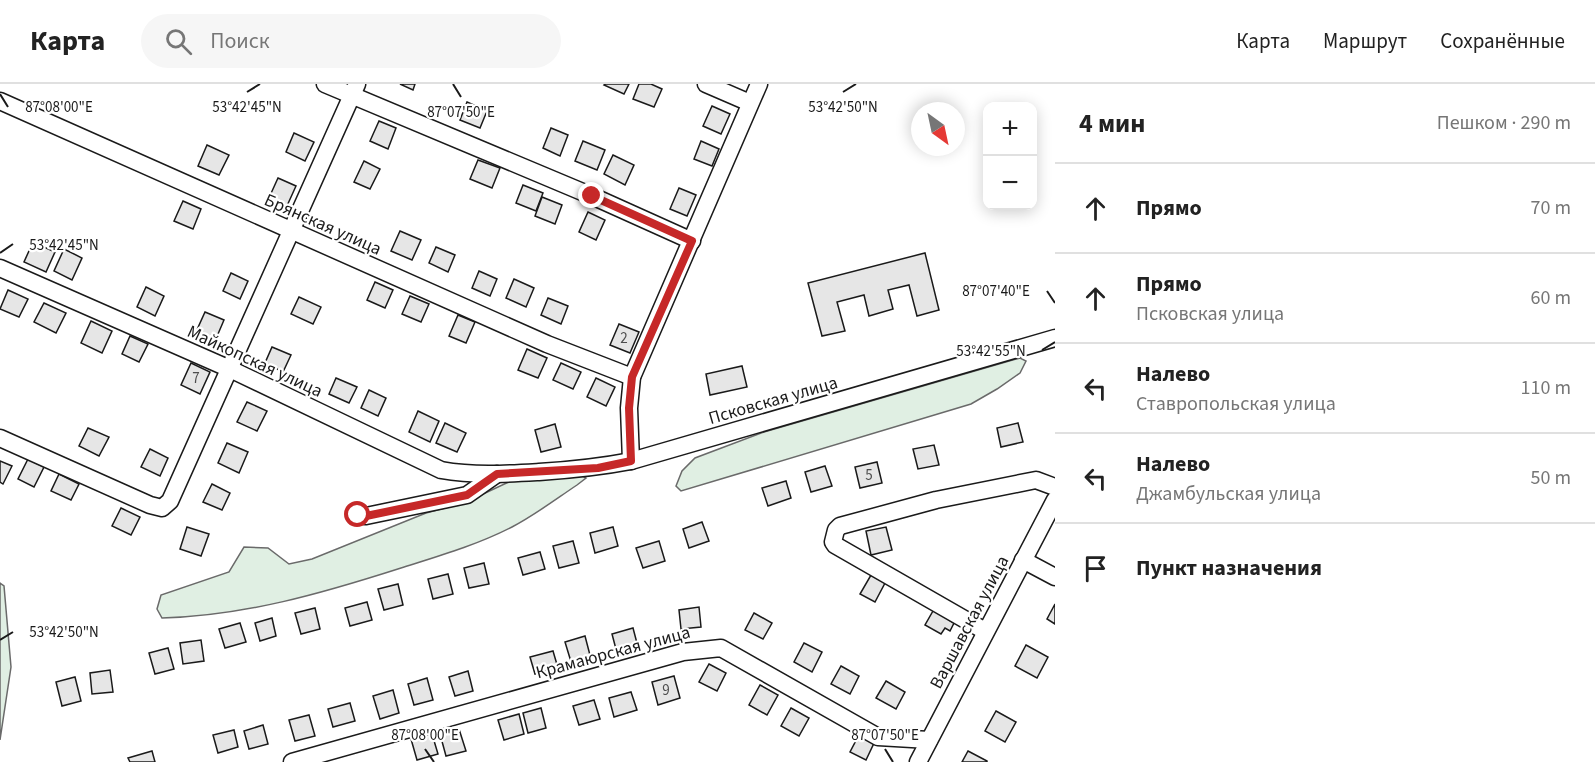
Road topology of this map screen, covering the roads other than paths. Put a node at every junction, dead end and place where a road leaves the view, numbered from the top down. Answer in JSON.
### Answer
{"nodes":[{"id":1,"x":325,"y":84,"type":"edge"},
{"id":2,"x":706,"y":84,"type":"edge"},
{"id":3,"x":759,"y":84,"type":"edge"},
{"id":4,"x":355,"y":90,"type":"edge"},
{"id":5,"x":0,"y":101,"type":"edge"},
{"id":6,"x":750,"y":103,"type":"junction"},
{"id":7,"x":291,"y":232,"type":"junction"},
{"id":8,"x":692,"y":241,"type":"junction"},
{"id":9,"x":0,"y":268,"type":"edge"},
{"id":10,"x":1055,"y":338,"type":"edge"},
{"id":11,"x":230,"y":369,"type":"junction"},
{"id":12,"x":632,"y":377,"type":"junction"},
{"id":13,"x":0,"y":438,"type":"edge"},
{"id":14,"x":631,"y":461,"type":"junction"},
{"id":15,"x":497,"y":474,"type":"junction"},
{"id":16,"x":1055,"y":487,"type":"edge"},
{"id":17,"x":1055,"y":500,"type":"edge"},
{"id":18,"x":358,"y":515,"type":"dead end"},
{"id":19,"x":1023,"y":560,"type":"junction"},
{"id":20,"x":1055,"y":577,"type":"edge"},
{"id":21,"x":985,"y":631,"type":"junction"},
{"id":22,"x":929,"y":740,"type":"junction"},
{"id":23,"x":292,"y":762,"type":"edge"},
{"id":24,"x":918,"y":762,"type":"edge"}],
"edges":[{"from":1,"to":4,"type":"street"},
{"from":2,"to":6,"type":"street"},
{"from":3,"to":6,"type":"street"},
{"from":4,"to":7,"type":"street"},
{"from":4,"to":8,"type":"street"},
{"from":5,"to":7,"type":"street","name":"Брянская улица"},
{"from":6,"to":8,"type":"street"},
{"from":7,"to":11,"type":"street"},
{"from":7,"to":12,"type":"street","name":"Брянская улица"},
{"from":8,"to":12,"type":"street"},
{"from":9,"to":11,"type":"street","name":"Майкопская улица"},
{"from":10,"to":14,"type":"street","name":"Псковская улица"},
{"from":11,"to":13,"type":"street"},
{"from":11,"to":15,"type":"street","name":"Майкопская улица"},
{"from":12,"to":14,"type":"street"},
{"from":14,"to":15,"type":"street","name":"Псковская улица"},
{"from":15,"to":18,"type":"street"},
{"from":16,"to":21,"type":"street"},
{"from":17,"to":19,"type":"street","name":"Варшавская улица"},
{"from":19,"to":20,"type":"street"},
{"from":19,"to":21,"type":"street","name":"Варшавская улица"},
{"from":21,"to":22,"type":"street","name":"Варшавская улица"},
{"from":22,"to":23,"type":"street","name":"Крамаюрская улица"},
{"from":22,"to":24,"type":"street","name":"Варшавская улица"}]}
